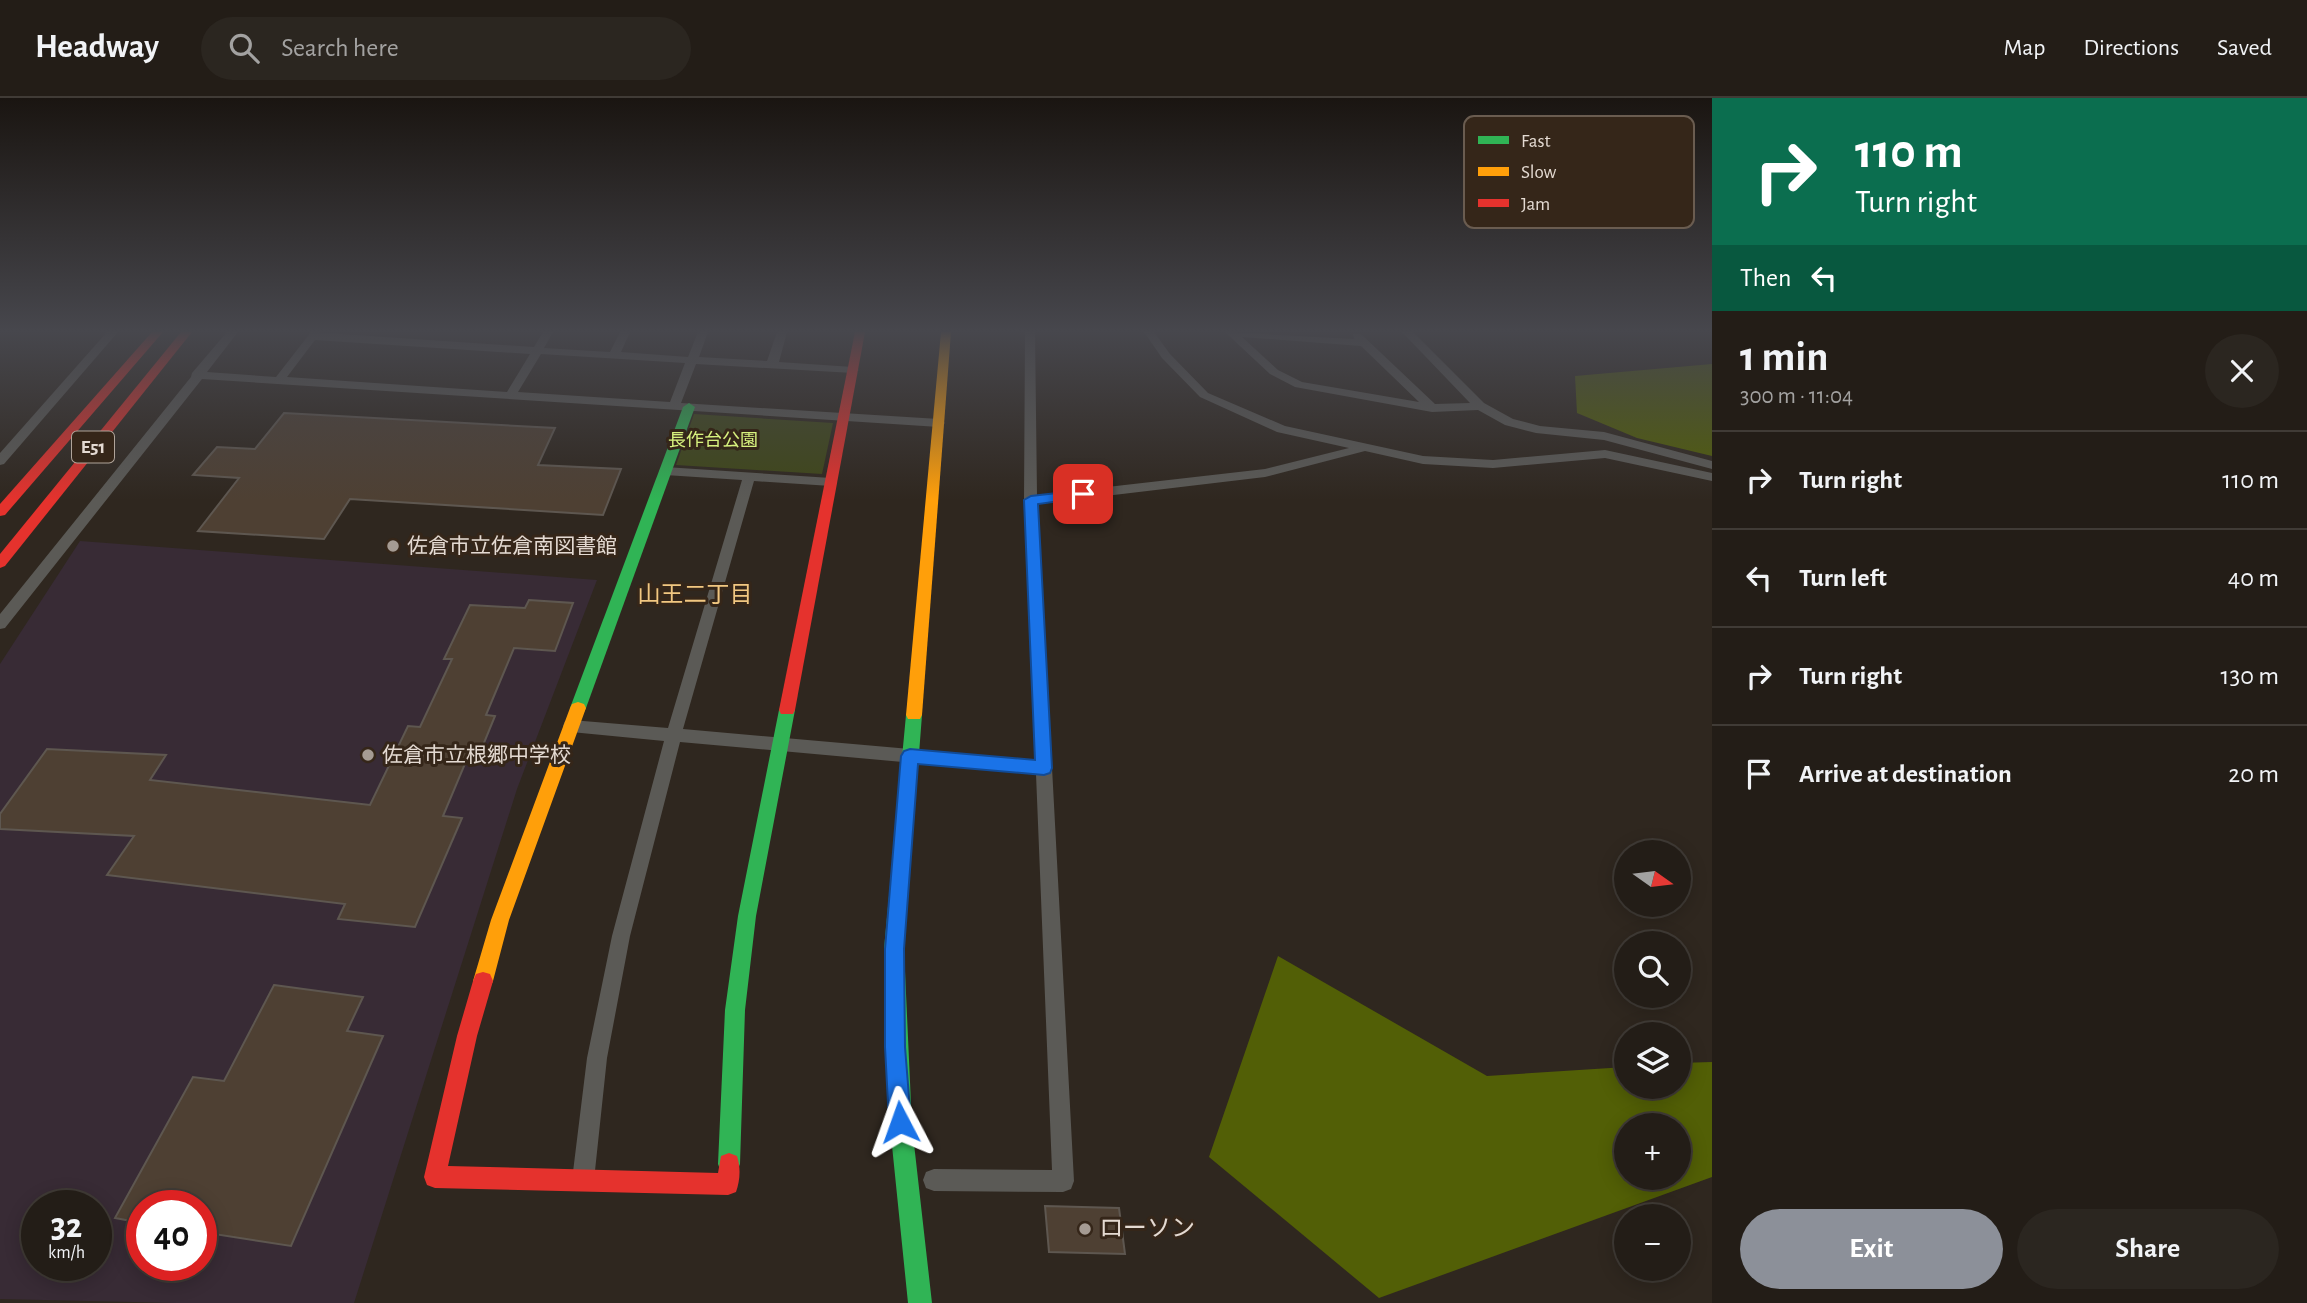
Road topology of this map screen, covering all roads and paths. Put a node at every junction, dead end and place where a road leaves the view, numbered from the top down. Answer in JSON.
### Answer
{"nodes":[{"id":1,"x":64,"y":388,"type":"edge"},
{"id":2,"x":109,"y":388,"type":"edge"},
{"id":3,"x":141,"y":388,"type":"edge"},
{"id":4,"x":186,"y":388,"type":"edge"},
{"id":5,"x":398,"y":388,"type":"edge"},
{"id":6,"x":515,"y":388,"type":"edge"},
{"id":7,"x":686,"y":388,"type":"edge"},
{"id":8,"x":850,"y":388,"type":"edge"},
{"id":9,"x":942,"y":388,"type":"edge"},
{"id":10,"x":1030,"y":388,"type":"edge"},
{"id":11,"x":1197,"y":388,"type":"edge"},
{"id":12,"x":1318,"y":388,"type":"edge"},
{"id":13,"x":1412,"y":388,"type":"edge"},
{"id":14,"x":1462,"y":388,"type":"edge"},
{"id":15,"x":511,"y":396,"type":"junction"},
{"id":16,"x":682,"y":406,"type":"junction"},
{"id":17,"x":1480,"y":407,"type":"junction"},
{"id":18,"x":1433,"y":408,"type":"junction"},
{"id":19,"x":844,"y":417,"type":"junction"},
{"id":20,"x":939,"y":423,"type":"junction"},
{"id":21,"x":1363,"y":448,"type":"junction"},
{"id":22,"x":0,"y":461,"type":"edge"},
{"id":23,"x":1712,"y":465,"type":"edge"},
{"id":24,"x":665,"y":471,"type":"junction"},
{"id":25,"x":749,"y":477,"type":"junction"},
{"id":26,"x":1712,"y":477,"type":"edge"},
{"id":27,"x":831,"y":482,"type":"junction"},
{"id":28,"x":1031,"y":500,"type":"junction"},
{"id":29,"x":0,"y":512,"type":"edge"},
{"id":30,"x":0,"y":563,"type":"edge"},
{"id":31,"x":0,"y":624,"type":"edge"},
{"id":32,"x":571,"y":726,"type":"junction"},
{"id":33,"x":674,"y":734,"type":"junction"},
{"id":34,"x":781,"y":743,"type":"junction"},
{"id":35,"x":910,"y":756,"type":"junction"},
{"id":36,"x":1044,"y":768,"type":"junction"},
{"id":37,"x":583,"y":1180,"type":"junction"},
{"id":38,"x":934,"y":1180,"type":"dead end"},
{"id":39,"x":920,"y":1303,"type":"edge"}],
"edges":[{"from":1,"to":22,"type":"street"},
{"from":2,"to":29,"type":"main road","number":"E51"},
{"from":3,"to":30,"type":"main road","number":"E51"},
{"from":4,"to":31,"type":"street"},
{"from":5,"to":15,"type":"street"},
{"from":6,"to":15,"type":"street"},
{"from":7,"to":16,"type":"street"},
{"from":8,"to":19,"type":"main road"},
{"from":9,"to":20,"type":"main road"},
{"from":10,"to":28,"type":"street"},
{"from":11,"to":21,"type":"street"},
{"from":12,"to":18,"type":"street"},
{"from":13,"to":18,"type":"street"},
{"from":14,"to":17,"type":"street"},
{"from":15,"to":16,"type":"street"},
{"from":16,"to":19,"type":"street"},
{"from":16,"to":24,"type":"main road"},
{"from":17,"to":18,"type":"street"},
{"from":17,"to":23,"type":"street"},
{"from":19,"to":20,"type":"street"},
{"from":19,"to":27,"type":"main road"},
{"from":20,"to":35,"type":"main road"},
{"from":21,"to":26,"type":"street"},
{"from":21,"to":28,"type":"street"},
{"from":24,"to":25,"type":"street"},
{"from":24,"to":32,"type":"main road"},
{"from":25,"to":27,"type":"street"},
{"from":25,"to":33,"type":"street"},
{"from":27,"to":34,"type":"main road"},
{"from":28,"to":36,"type":"street"},
{"from":32,"to":33,"type":"street"},
{"from":32,"to":37,"type":"main road"},
{"from":33,"to":34,"type":"street"},
{"from":33,"to":37,"type":"street"},
{"from":34,"to":35,"type":"street"},
{"from":34,"to":37,"type":"main road"},
{"from":35,"to":36,"type":"street"},
{"from":35,"to":39,"type":"main road"},
{"from":36,"to":38,"type":"street"}]}
